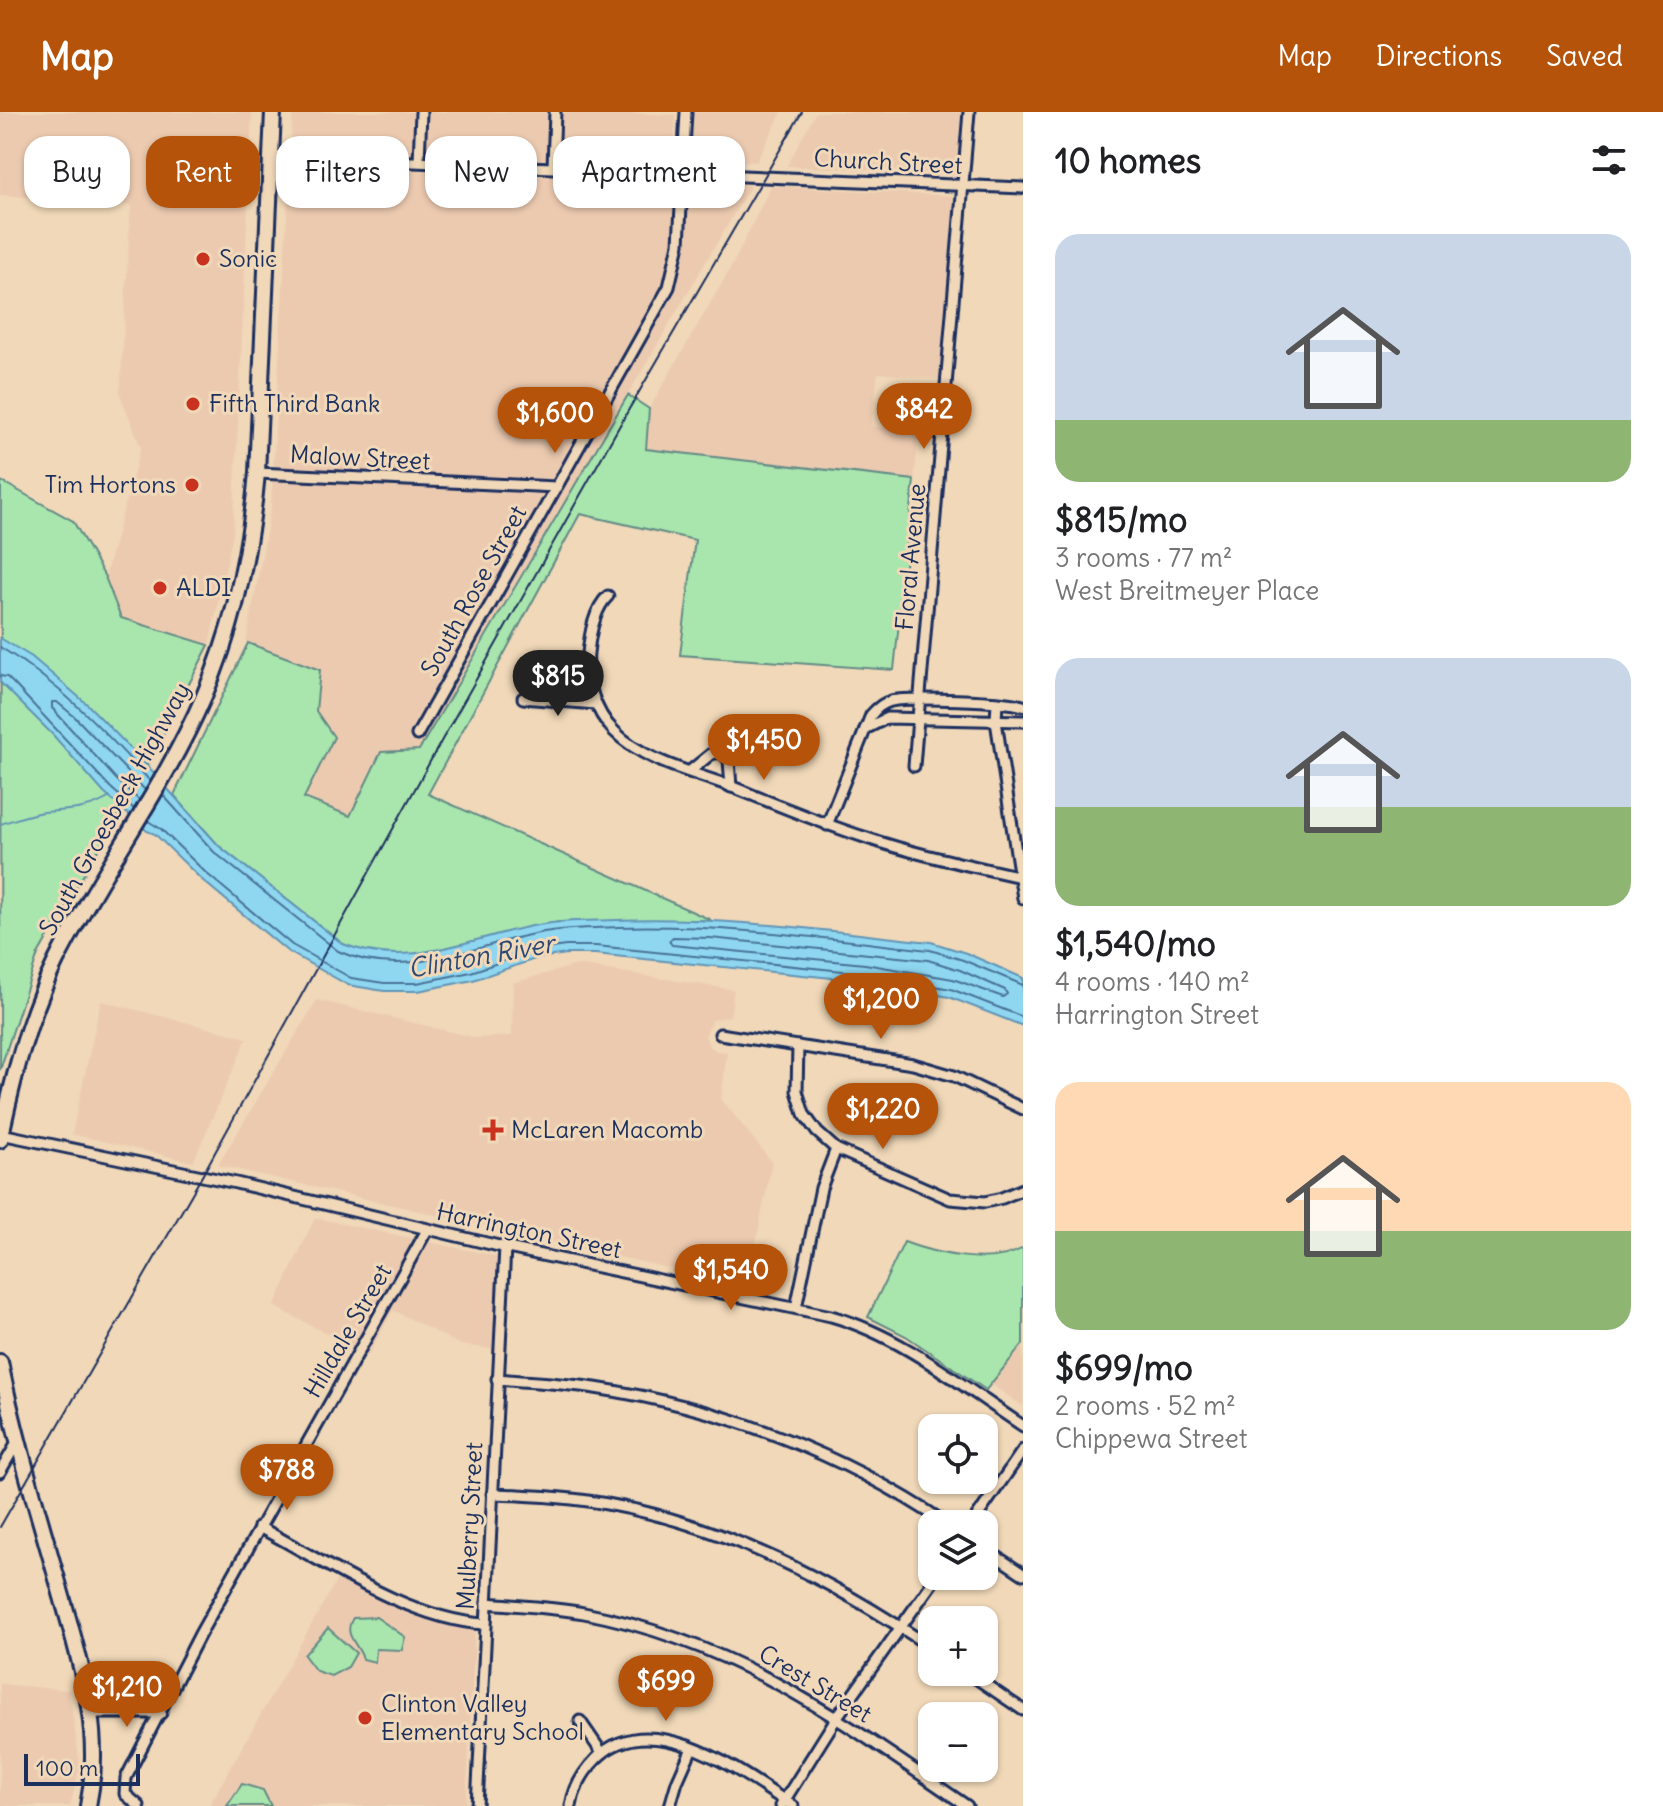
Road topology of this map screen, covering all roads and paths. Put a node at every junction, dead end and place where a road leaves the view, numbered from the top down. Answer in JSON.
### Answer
{"nodes":[{"id":1,"x":273,"y":112,"type":"edge"},
{"id":2,"x":421,"y":112,"type":"edge"},
{"id":3,"x":555,"y":112,"type":"edge"},
{"id":4,"x":686,"y":112,"type":"edge"},
{"id":5,"x":969,"y":112,"type":"edge"},
{"id":6,"x":554,"y":136,"type":"edge"},
{"id":7,"x":685,"y":136,"type":"edge"},
{"id":8,"x":271,"y":156,"type":"junction"},
{"id":9,"x":419,"y":161,"type":"junction"},
{"id":10,"x":553,"y":167,"type":"edge"},
{"id":11,"x":745,"y":175,"type":"edge"},
{"id":12,"x":964,"y":185,"type":"junction"},
{"id":13,"x":1023,"y":188,"type":"edge"},
{"id":14,"x":682,"y":208,"type":"edge"},
{"id":15,"x":257,"y":473,"type":"junction"},
{"id":16,"x":556,"y":487,"type":"junction"},
{"id":17,"x":608,"y":596,"type":"dead end"},
{"id":18,"x":523,"y":698,"type":"dead end"},
{"id":19,"x":918,"y":700,"type":"junction"},
{"id":20,"x":997,"y":702,"type":"junction"},
{"id":21,"x":596,"y":704,"type":"junction"},
{"id":22,"x":1023,"y":706,"type":"edge"},
{"id":23,"x":917,"y":719,"type":"junction"},
{"id":24,"x":996,"y":721,"type":"junction"},
{"id":25,"x":1023,"y":721,"type":"edge"},
{"id":26,"x":865,"y":729,"type":"junction"},
{"id":27,"x":417,"y":735,"type":"dead end"},
{"id":28,"x":914,"y":766,"type":"dead end"},
{"id":29,"x":690,"y":771,"type":"junction"},
{"id":30,"x":731,"y":787,"type":"junction"},
{"id":31,"x":827,"y":825,"type":"junction"},
{"id":32,"x":1021,"y":877,"type":"junction"},
{"id":33,"x":1023,"y":898,"type":"edge"},
{"id":34,"x":720,"y":1034,"type":"dead end"},
{"id":35,"x":798,"y":1046,"type":"junction"},
{"id":36,"x":1023,"y":1109,"type":"edge"},
{"id":37,"x":1,"y":1137,"type":"edge"},
{"id":38,"x":836,"y":1149,"type":"junction"},
{"id":39,"x":1023,"y":1189,"type":"edge"},
{"id":40,"x":427,"y":1230,"type":"junction"},
{"id":41,"x":505,"y":1247,"type":"junction"},
{"id":42,"x":796,"y":1308,"type":"junction"},
{"id":43,"x":0,"y":1364,"type":"edge"},
{"id":44,"x":497,"y":1379,"type":"junction"},
{"id":45,"x":1023,"y":1426,"type":"edge"},
{"id":46,"x":18,"y":1441,"type":"junction"},
{"id":47,"x":1023,"y":1450,"type":"edge"},
{"id":48,"x":0,"y":1472,"type":"edge"},
{"id":49,"x":492,"y":1494,"type":"junction"},
{"id":50,"x":925,"y":1510,"type":"edge"},
{"id":51,"x":982,"y":1510,"type":"edge"},
{"id":52,"x":259,"y":1527,"type":"junction"},
{"id":53,"x":998,"y":1557,"type":"edge"},
{"id":54,"x":1023,"y":1574,"type":"edge"},
{"id":55,"x":928,"y":1590,"type":"edge"},
{"id":56,"x":487,"y":1603,"type":"junction"},
{"id":57,"x":485,"y":1624,"type":"junction"},
{"id":58,"x":902,"y":1628,"type":"junction"},
{"id":59,"x":918,"y":1639,"type":"edge"},
{"id":60,"x":988,"y":1686,"type":"edge"},
{"id":61,"x":1023,"y":1710,"type":"edge"},
{"id":62,"x":92,"y":1713,"type":"junction"},
{"id":63,"x":161,"y":1713,"type":"junction"},
{"id":64,"x":837,"y":1717,"type":"junction"},
{"id":65,"x":580,"y":1721,"type":"dead end"},
{"id":66,"x":692,"y":1748,"type":"junction"},
{"id":67,"x":602,"y":1753,"type":"junction"},
{"id":68,"x":782,"y":1803,"type":"edge"},
{"id":69,"x":88,"y":1806,"type":"edge"},
{"id":70,"x":139,"y":1806,"type":"edge"},
{"id":71,"x":477,"y":1806,"type":"edge"},
{"id":72,"x":571,"y":1806,"type":"edge"},
{"id":73,"x":670,"y":1806,"type":"edge"},
{"id":74,"x":793,"y":1806,"type":"edge"},
{"id":75,"x":967,"y":1806,"type":"edge"}],
"edges":[{"from":1,"to":8,"type":"main road","name":"South Groesbeck Highway"},
{"from":2,"to":9,"type":"street"},
{"from":3,"to":6,"type":"street"},
{"from":4,"to":7,"type":"street","name":"South Rose Street"},
{"from":5,"to":12,"type":"street","name":"Floral Avenue"},
{"from":8,"to":9,"type":"street","name":"Church Street"},
{"from":8,"to":15,"type":"main road","name":"South Groesbeck Highway"},
{"from":9,"to":10,"type":"street","name":"Church Street"},
{"from":11,"to":12,"type":"street","name":"Church Street"},
{"from":12,"to":13,"type":"street","name":"Church Street"},
{"from":12,"to":19,"type":"street","name":"Floral Avenue"},
{"from":14,"to":16,"type":"street","name":"South Rose Street"},
{"from":15,"to":16,"type":"street","name":"Malow Street"},
{"from":15,"to":37,"type":"main road","name":"South Groesbeck Highway"},
{"from":16,"to":27,"type":"street","name":"South Rose Street"},
{"from":17,"to":21,"type":"street"},
{"from":18,"to":21,"type":"street"},
{"from":19,"to":20,"type":"street"},
{"from":19,"to":23,"type":"street","name":"Floral Avenue"},
{"from":19,"to":26,"type":"street"},
{"from":20,"to":22,"type":"street"},
{"from":20,"to":24,"type":"street"},
{"from":21,"to":29,"type":"street"},
{"from":23,"to":24,"type":"street"},
{"from":23,"to":26,"type":"street"},
{"from":23,"to":28,"type":"street","name":"Floral Avenue"},
{"from":24,"to":25,"type":"street"},
{"from":24,"to":32,"type":"street"},
{"from":26,"to":31,"type":"street"},
{"from":29,"to":30,"type":"street"},
{"from":29,"to":30,"type":"street"},
{"from":30,"to":31,"type":"street"},
{"from":31,"to":32,"type":"street"},
{"from":32,"to":33,"type":"street"},
{"from":34,"to":35,"type":"street"},
{"from":35,"to":36,"type":"street"},
{"from":35,"to":38,"type":"street"},
{"from":37,"to":40,"type":"street","name":"Harrington Street"},
{"from":38,"to":39,"type":"street"},
{"from":38,"to":42,"type":"street"},
{"from":40,"to":41,"type":"street","name":"Harrington Street"},
{"from":40,"to":52,"type":"street","name":"Hilldale Street"},
{"from":41,"to":42,"type":"street","name":"Harrington Street"},
{"from":41,"to":44,"type":"street","name":"Mulberry Street"},
{"from":42,"to":45,"type":"street","name":"Harrington Street"},
{"from":43,"to":46,"type":"main road"},
{"from":44,"to":49,"type":"street","name":"Mulberry Street"},
{"from":44,"to":50,"type":"street"},
{"from":46,"to":48,"type":"street"},
{"from":46,"to":62,"type":"main road"},
{"from":47,"to":51,"type":"street"},
{"from":49,"to":56,"type":"street","name":"Mulberry Street"},
{"from":49,"to":58,"type":"street"},
{"from":52,"to":57,"type":"street"},
{"from":52,"to":63,"type":"street","name":"Hilldale Street"},
{"from":53,"to":54,"type":"street"},
{"from":55,"to":58,"type":"street"},
{"from":56,"to":57,"type":"street","name":"Mulberry Street"},
{"from":56,"to":64,"type":"street","name":"Crest Street"},
{"from":57,"to":71,"type":"street","name":"Mulberry Street"},
{"from":58,"to":59,"type":"street"},
{"from":58,"to":64,"type":"street"},
{"from":60,"to":61,"type":"street"},
{"from":62,"to":63,"type":"street"},
{"from":62,"to":69,"type":"main road"},
{"from":63,"to":70,"type":"street","name":"Hilldale Street"},
{"from":64,"to":68,"type":"street"},
{"from":64,"to":75,"type":"street","name":"Crest Street"},
{"from":65,"to":67,"type":"street"},
{"from":66,"to":67,"type":"street"},
{"from":66,"to":68,"type":"street"},
{"from":66,"to":73,"type":"street"},
{"from":67,"to":72,"type":"street"},
{"from":68,"to":74,"type":"street"}]}
